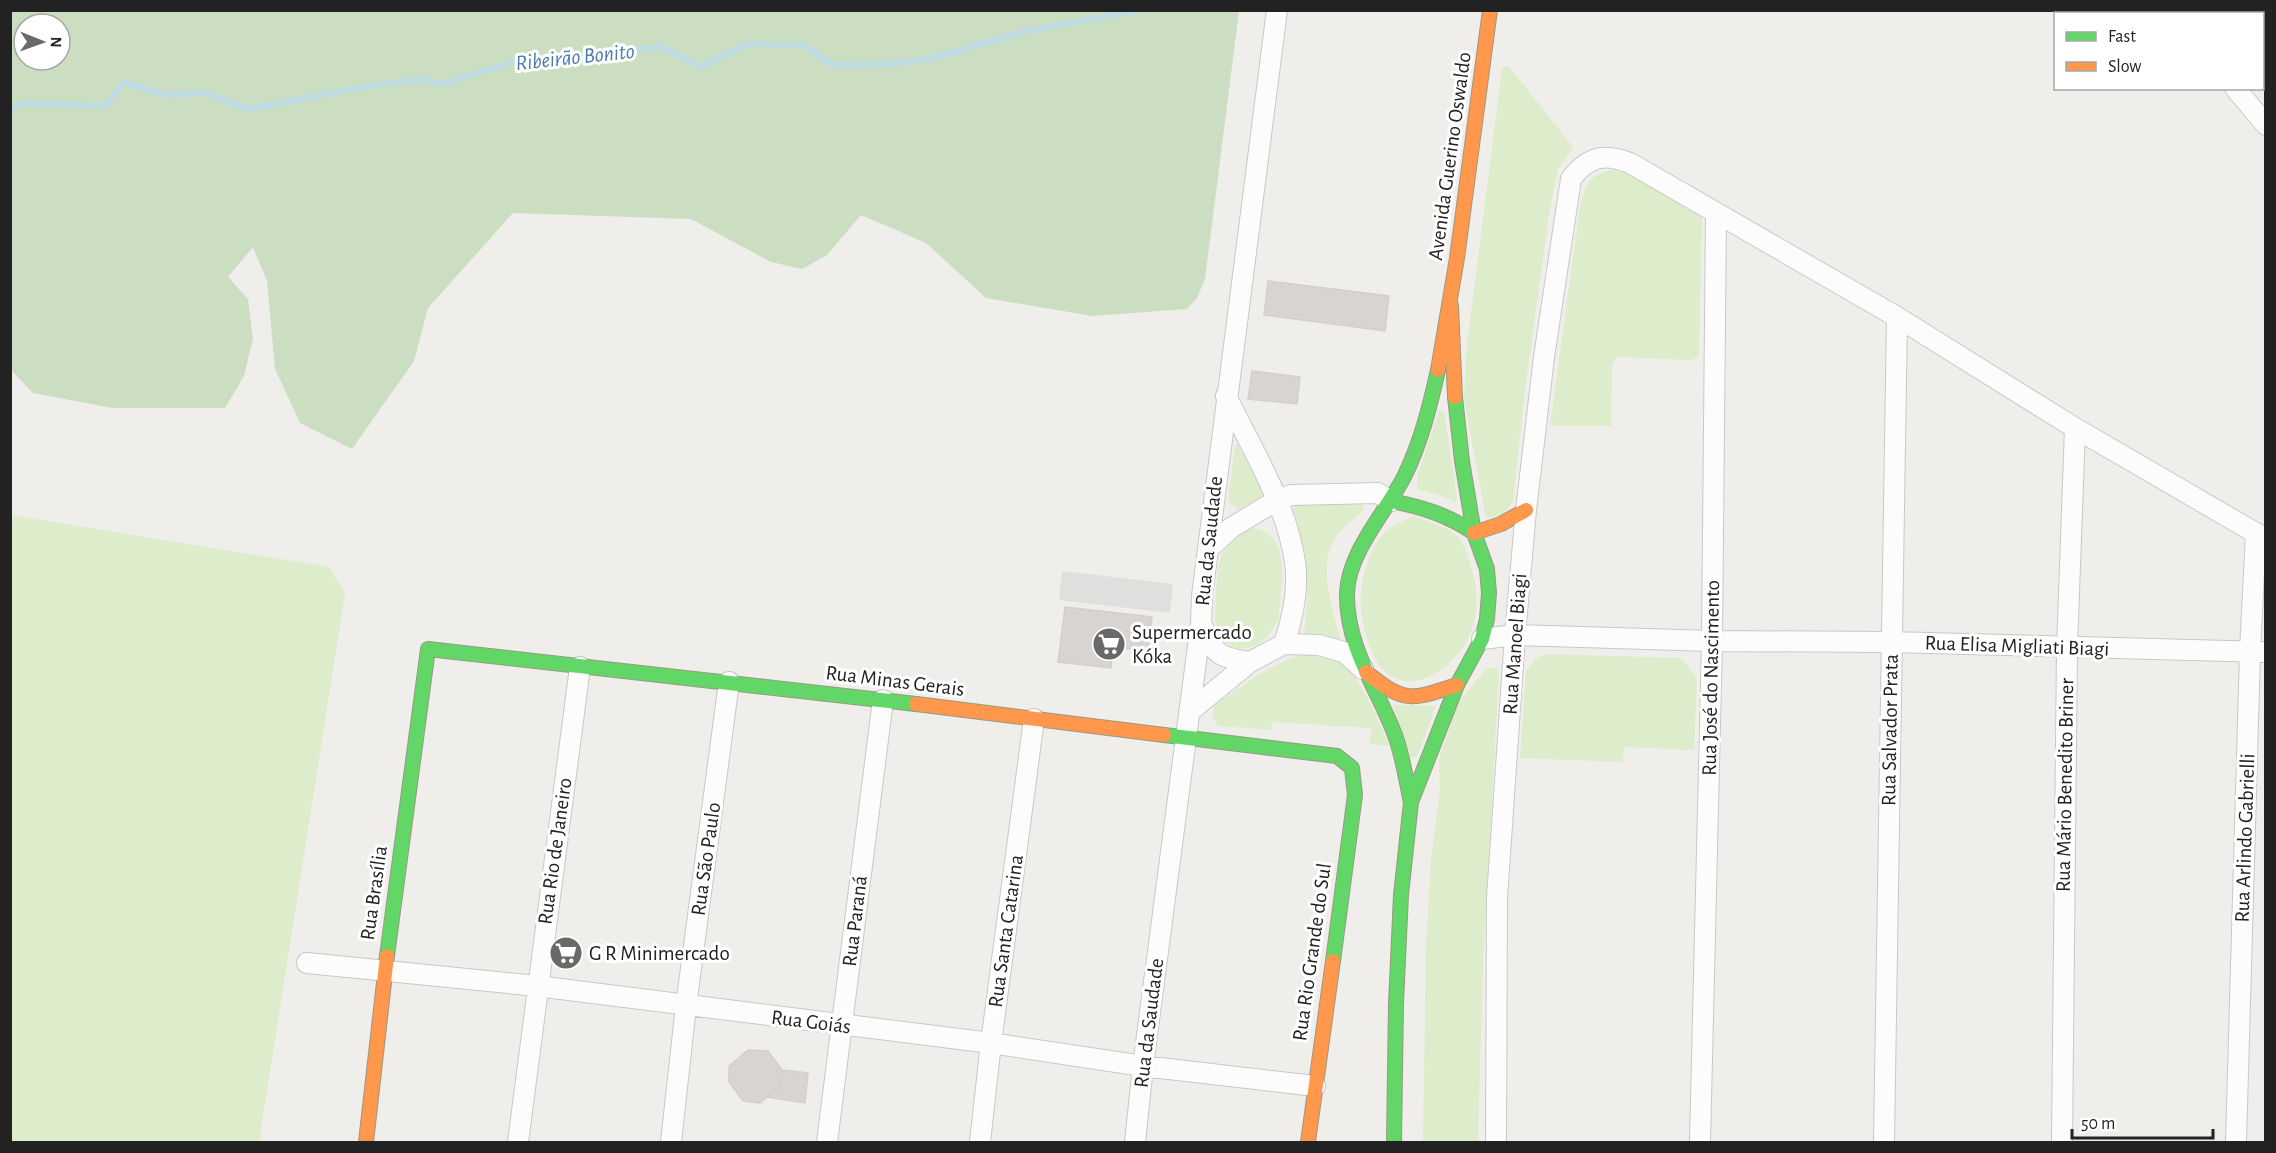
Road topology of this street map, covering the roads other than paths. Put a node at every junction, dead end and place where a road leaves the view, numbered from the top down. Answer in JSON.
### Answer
{"nodes":[{"id":1,"x":1490,"y":10,"type":"edge"},
{"id":2,"x":1277,"y":14,"type":"edge"},
{"id":3,"x":2237,"y":90,"type":"edge"},
{"id":4,"x":2265,"y":125,"type":"edge"},
{"id":5,"x":1716,"y":214,"type":"junction"},
{"id":6,"x":1451,"y":306,"type":"junction"},
{"id":7,"x":1897,"y":317,"type":"junction"},
{"id":8,"x":1226,"y":396,"type":"junction"},
{"id":9,"x":2075,"y":428,"type":"junction"},
{"id":10,"x":1276,"y":500,"type":"junction"},
{"id":11,"x":1391,"y":501,"type":"junction"},
{"id":12,"x":1526,"y":510,"type":"junction"},
{"id":13,"x":1474,"y":533,"type":"junction"},
{"id":14,"x":2261,"y":536,"type":"edge"},
{"id":15,"x":1208,"y":549,"type":"junction"},
{"id":16,"x":1201,"y":623,"type":"junction"},
{"id":17,"x":1515,"y":635,"type":"junction"},
{"id":18,"x":1482,"y":639,"type":"junction"},
{"id":19,"x":1712,"y":641,"type":"junction"},
{"id":20,"x":1891,"y":642,"type":"junction"},
{"id":21,"x":1284,"y":644,"type":"junction"},
{"id":22,"x":2067,"y":648,"type":"junction"},
{"id":23,"x":428,"y":649,"type":"joint"},
{"id":24,"x":2258,"y":652,"type":"edge"},
{"id":25,"x":1250,"y":662,"type":"junction"},
{"id":26,"x":580,"y":667,"type":"junction"},
{"id":27,"x":1363,"y":669,"type":"junction"},
{"id":28,"x":729,"y":682,"type":"junction"},
{"id":29,"x":1458,"y":685,"type":"junction"},
{"id":30,"x":883,"y":700,"type":"junction"},
{"id":31,"x":1189,"y":712,"type":"junction"},
{"id":32,"x":1034,"y":719,"type":"junction"},
{"id":33,"x":1186,"y":737,"type":"junction"},
{"id":34,"x":1352,"y":768,"type":"joint"},
{"id":35,"x":1411,"y":802,"type":"junction"},
{"id":36,"x":307,"y":963,"type":"dead end"},
{"id":37,"x":385,"y":971,"type":"junction"},
{"id":38,"x":537,"y":986,"type":"junction"},
{"id":39,"x":686,"y":1006,"type":"junction"},
{"id":40,"x":842,"y":1026,"type":"junction"},
{"id":41,"x":991,"y":1043,"type":"junction"},
{"id":42,"x":1143,"y":1066,"type":"junction"},
{"id":43,"x":1315,"y":1086,"type":"junction"},
{"id":44,"x":366,"y":1143,"type":"edge"},
{"id":45,"x":518,"y":1143,"type":"edge"},
{"id":46,"x":671,"y":1143,"type":"edge"},
{"id":47,"x":827,"y":1143,"type":"edge"},
{"id":48,"x":980,"y":1143,"type":"edge"},
{"id":49,"x":1134,"y":1143,"type":"edge"},
{"id":50,"x":1308,"y":1143,"type":"edge"},
{"id":51,"x":1394,"y":1143,"type":"edge"},
{"id":52,"x":1496,"y":1143,"type":"edge"},
{"id":53,"x":1700,"y":1143,"type":"edge"},
{"id":54,"x":1884,"y":1143,"type":"edge"},
{"id":55,"x":2062,"y":1143,"type":"edge"},
{"id":56,"x":2236,"y":1143,"type":"edge"}],
"edges":[{"from":1,"to":6,"type":"main road","name":"Avenida Guerino Oswaldo"},
{"from":2,"to":8,"type":"street","name":"Rua da Saudade"},
{"from":3,"to":4,"type":"street"},
{"from":5,"to":7,"type":"street"},
{"from":5,"to":12,"type":"street","name":"Rua Manoel Biagi"},
{"from":5,"to":19,"type":"street","name":"Rua José do Nascimento"},
{"from":6,"to":11,"type":"main road","name":"Avenida Guerino Oswaldo"},
{"from":6,"to":13,"type":"main road","name":"Avenida Guerino Oswaldo"},
{"from":7,"to":9,"type":"street"},
{"from":7,"to":20,"type":"street","name":"Rua Salvador Prata"},
{"from":8,"to":10,"type":"street"},
{"from":8,"to":15,"type":"street","name":"Rua da Saudade"},
{"from":9,"to":14,"type":"street"},
{"from":9,"to":22,"type":"street","name":"Rua Mário Benedito Briner"},
{"from":10,"to":11,"type":"street"},
{"from":10,"to":15,"type":"street"},
{"from":10,"to":21,"type":"street"},
{"from":11,"to":13,"type":"main road"},
{"from":11,"to":27,"type":"main road","name":"Avenida Guerino Oswaldo"},
{"from":12,"to":13,"type":"main road"},
{"from":12,"to":17,"type":"street","name":"Rua Manoel Biagi"},
{"from":13,"to":18,"type":"main road","name":"Avenida Guerino Oswaldo"},
{"from":14,"to":24,"type":"street","name":"Rua Arlindo Gabrielli"},
{"from":15,"to":16,"type":"street","name":"Rua da Saudade"},
{"from":16,"to":25,"type":"street"},
{"from":16,"to":31,"type":"street","name":"Rua da Saudade"},
{"from":17,"to":18,"type":"street","name":"Rua Elisa Migliati Biagi"},
{"from":17,"to":19,"type":"street","name":"Rua Elisa Migliati Biagi"},
{"from":17,"to":52,"type":"street","name":"Rua Manoel Biagi"},
{"from":18,"to":29,"type":"main road","name":"Avenida Guerino Oswaldo"},
{"from":19,"to":20,"type":"street","name":"Rua Elisa Migliati Biagi"},
{"from":19,"to":53,"type":"street","name":"Rua José do Nascimento"},
{"from":20,"to":22,"type":"street","name":"Rua Elisa Migliati Biagi"},
{"from":20,"to":54,"type":"street","name":"Rua Salvador Prata"},
{"from":21,"to":25,"type":"street"},
{"from":21,"to":27,"type":"street"},
{"from":22,"to":24,"type":"street","name":"Rua Elisa Migliati Biagi"},
{"from":22,"to":55,"type":"street","name":"Rua Mário Benedito Briner"},
{"from":23,"to":26,"type":"main road","name":"Rua Minas Gerais"},
{"from":23,"to":37,"type":"main road","name":"Rua Brasília"},
{"from":24,"to":56,"type":"street","name":"Rua Arlindo Gabrielli"},
{"from":25,"to":31,"type":"street"},
{"from":26,"to":28,"type":"main road","name":"Rua Minas Gerais"},
{"from":26,"to":38,"type":"street","name":"Rua Rio de Janeiro"},
{"from":27,"to":29,"type":"main road"},
{"from":27,"to":35,"type":"main road","name":"Avenida Guerino Oswaldo"},
{"from":28,"to":30,"type":"main road","name":"Rua Minas Gerais"},
{"from":28,"to":39,"type":"street","name":"Rua São Paulo"},
{"from":29,"to":35,"type":"main road","name":"Avenida Guerino Oswaldo"},
{"from":30,"to":32,"type":"main road","name":"Rua Minas Gerais"},
{"from":30,"to":40,"type":"street","name":"Rua Paraná"},
{"from":31,"to":33,"type":"street","name":"Rua da Saudade"},
{"from":32,"to":33,"type":"main road","name":"Rua Minas Gerais"},
{"from":32,"to":41,"type":"street","name":"Rua Santa Catarina"},
{"from":33,"to":34,"type":"main road","name":"Rua Minas Gerais"},
{"from":33,"to":42,"type":"street","name":"Rua da Saudade"},
{"from":34,"to":43,"type":"main road","name":"Rua Rio Grande do Sul"},
{"from":35,"to":51,"type":"main road"},
{"from":36,"to":37,"type":"street","name":"Rua Goiás"},
{"from":37,"to":38,"type":"street","name":"Rua Goiás"},
{"from":37,"to":44,"type":"main road","name":"Rua Brasília"},
{"from":38,"to":39,"type":"street","name":"Rua Goiás"},
{"from":38,"to":45,"type":"street","name":"Rua Rio de Janeiro"},
{"from":39,"to":40,"type":"street","name":"Rua Goiás"},
{"from":39,"to":46,"type":"street","name":"Rua São Paulo"},
{"from":40,"to":41,"type":"street","name":"Rua Goiás"},
{"from":40,"to":47,"type":"street","name":"Rua Paraná"},
{"from":41,"to":42,"type":"street","name":"Rua Goiás"},
{"from":41,"to":48,"type":"street","name":"Rua Santa Catarina"},
{"from":42,"to":43,"type":"street","name":"Rua Goiás"},
{"from":42,"to":49,"type":"street","name":"Rua da Saudade"},
{"from":43,"to":50,"type":"main road","name":"Rua Rio Grande do Sul"}]}
